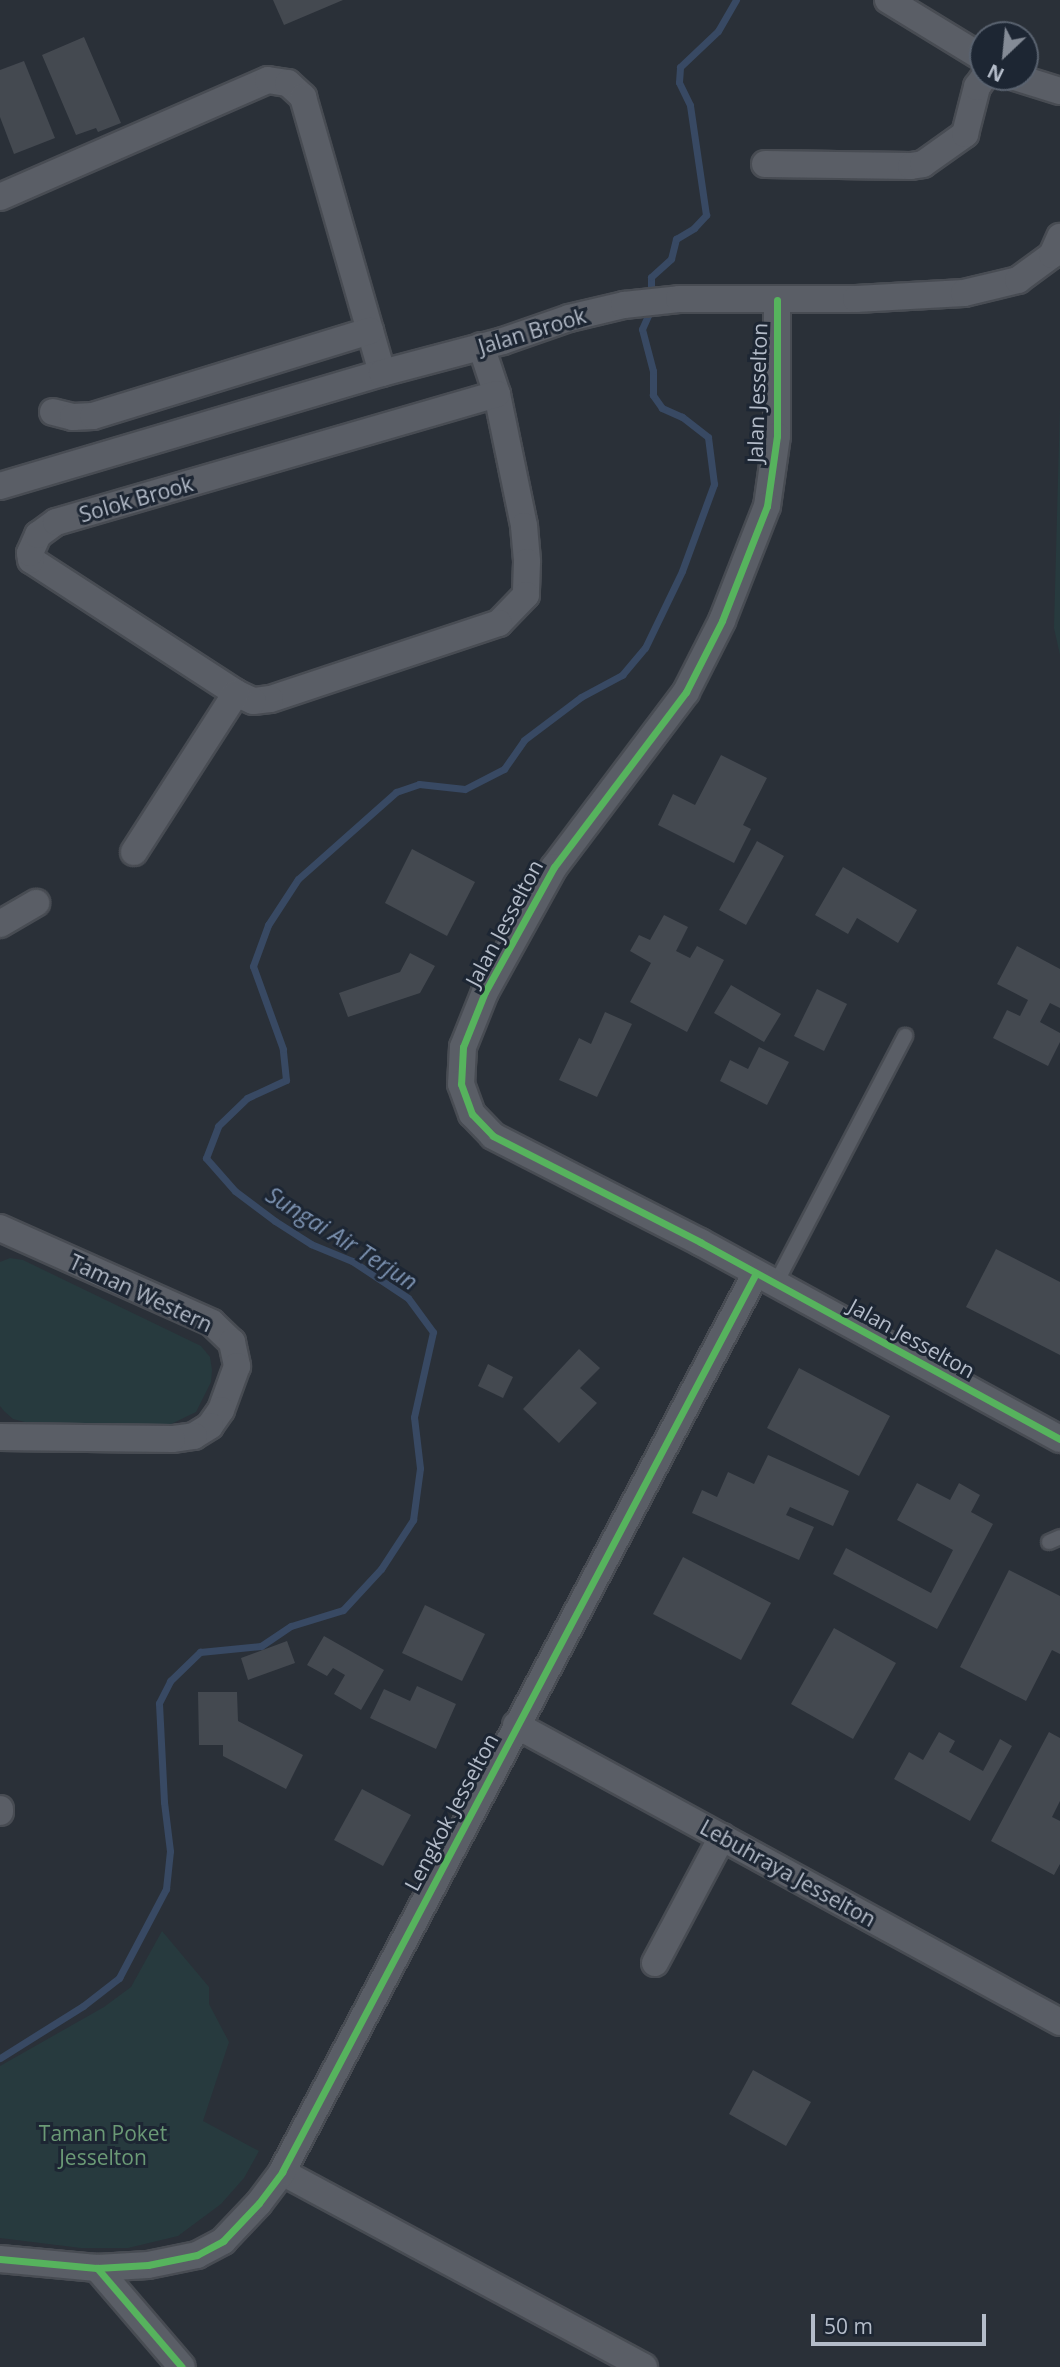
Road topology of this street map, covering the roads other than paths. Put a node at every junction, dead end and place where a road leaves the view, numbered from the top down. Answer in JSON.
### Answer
{"nodes":[{"id":1,"x":888,"y":0,"type":"edge"},
{"id":2,"x":969,"y":49,"type":"edge"},
{"id":3,"x":1039,"y":85,"type":"edge"},
{"id":4,"x":976,"y":91,"type":"edge"},
{"id":5,"x":1060,"y":92,"type":"edge"},
{"id":6,"x":765,"y":164,"type":"dead end"},
{"id":7,"x":0,"y":197,"type":"edge"},
{"id":8,"x":1057,"y":251,"type":"edge"},
{"id":9,"x":777,"y":300,"type":"junction"},
{"id":10,"x":370,"y":331,"type":"junction"},
{"id":11,"x":481,"y":346,"type":"junction"},
{"id":12,"x":382,"y":373,"type":"junction"},
{"id":13,"x":497,"y":394,"type":"junction"},
{"id":14,"x":53,"y":412,"type":"dead end"},
{"id":15,"x":0,"y":486,"type":"edge"},
{"id":16,"x":236,"y":694,"type":"junction"},
{"id":17,"x":134,"y":852,"type":"dead end"},
{"id":18,"x":36,"y":903,"type":"dead end"},
{"id":19,"x":0,"y":924,"type":"edge"},
{"id":20,"x":905,"y":1036,"type":"dead end"},
{"id":21,"x":0,"y":1228,"type":"edge"},
{"id":22,"x":766,"y":1278,"type":"junction"},
{"id":23,"x":0,"y":1437,"type":"edge"},
{"id":24,"x":1060,"y":1439,"type":"edge"},
{"id":25,"x":516,"y":1725,"type":"junction"},
{"id":26,"x":722,"y":1837,"type":"junction"},
{"id":27,"x":655,"y":1963,"type":"dead end"},
{"id":28,"x":1060,"y":2022,"type":"edge"},
{"id":29,"x":282,"y":2172,"type":"junction"},
{"id":30,"x":0,"y":2259,"type":"edge"},
{"id":31,"x":97,"y":2268,"type":"junction"},
{"id":32,"x":182,"y":2367,"type":"edge"},
{"id":33,"x":644,"y":2367,"type":"edge"}],
"edges":[{"from":1,"to":2,"type":"street"},
{"from":3,"to":5,"type":"street"},
{"from":4,"to":6,"type":"street"},
{"from":7,"to":10,"type":"street"},
{"from":8,"to":9,"type":"street","name":"Jalan Brook"},
{"from":9,"to":11,"type":"street","name":"Jalan Brook"},
{"from":9,"to":22,"type":"street","name":"Jalan Jesselton"},
{"from":10,"to":12,"type":"street"},
{"from":10,"to":14,"type":"street"},
{"from":11,"to":12,"type":"street","name":"Jalan Brook"},
{"from":11,"to":13,"type":"street","name":"Solok Brook"},
{"from":12,"to":15,"type":"street","name":"Jalan Brook"},
{"from":13,"to":16,"type":"street","name":"Solok Brook"},
{"from":13,"to":16,"type":"street","name":"Solok Brook"},
{"from":16,"to":17,"type":"street"},
{"from":18,"to":19,"type":"street"},
{"from":20,"to":22,"type":"lane"},
{"from":21,"to":23,"type":"street","name":"Taman Western"},
{"from":22,"to":24,"type":"street","name":"Jalan Jesselton"},
{"from":22,"to":25,"type":"street","name":"Lengkok Jesselton"},
{"from":25,"to":26,"type":"street","name":"Lebuhraya Jesselton"},
{"from":25,"to":29,"type":"street","name":"Lengkok Jesselton"},
{"from":26,"to":27,"type":"street"},
{"from":26,"to":28,"type":"street","name":"Lebuhraya Jesselton"},
{"from":29,"to":31,"type":"street","name":"Lengkok Jesselton"},
{"from":29,"to":33,"type":"street"},
{"from":30,"to":31,"type":"street","name":"Lengkok Jesselton"},
{"from":31,"to":32,"type":"street"}]}
